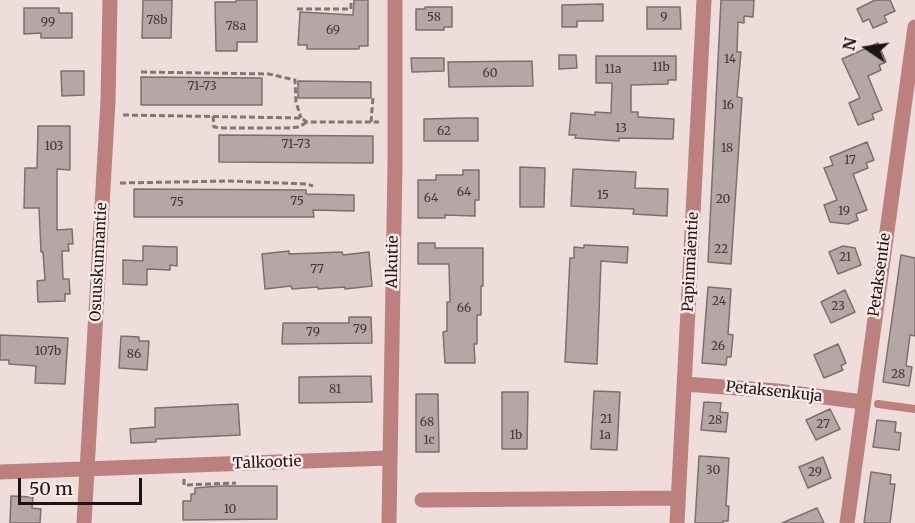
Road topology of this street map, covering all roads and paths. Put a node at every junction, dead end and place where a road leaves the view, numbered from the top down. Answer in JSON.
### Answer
{"nodes":[{"id":1,"x":110,"y":0,"type":"edge"},
{"id":2,"x":351,"y":0,"type":"edge"},
{"id":3,"x":395,"y":0,"type":"edge"},
{"id":4,"x":704,"y":0,"type":"edge"},
{"id":5,"x":297,"y":9,"type":"dead end"},
{"id":6,"x":915,"y":27,"type":"edge"},
{"id":7,"x":141,"y":72,"type":"dead end"},
{"id":8,"x":373,"y":98,"type":"dead end"},
{"id":9,"x":121,"y":115,"type":"dead end"},
{"id":10,"x":213,"y":116,"type":"junction"},
{"id":11,"x":301,"y":118,"type":"junction"},
{"id":12,"x":395,"y":121,"type":"junction"},
{"id":13,"x":307,"y":122,"type":"junction"},
{"id":14,"x":371,"y":122,"type":"junction"},
{"id":15,"x":118,"y":183,"type":"dead end"},
{"id":16,"x":313,"y":186,"type":"dead end"},
{"id":17,"x":685,"y":384,"type":"junction"},
{"id":18,"x":870,"y":403,"type":"junction"},
{"id":19,"x":915,"y":409,"type":"edge"},
{"id":20,"x":389,"y":458,"type":"junction"},
{"id":21,"x":87,"y":470,"type":"junction"},
{"id":22,"x":0,"y":472,"type":"edge"},
{"id":23,"x":678,"y":498,"type":"junction"},
{"id":24,"x":422,"y":500,"type":"dead end"},
{"id":25,"x":84,"y":523,"type":"edge"},
{"id":26,"x":389,"y":523,"type":"edge"},
{"id":27,"x":677,"y":523,"type":"edge"},
{"id":28,"x":847,"y":523,"type":"edge"}],
"edges":[{"from":1,"to":21,"type":"street","name":"Osuuskunnantie"},
{"from":2,"to":5,"type":"path"},
{"from":3,"to":12,"type":"street","name":"Alkutie"},
{"from":4,"to":17,"type":"street","name":"Papinmäentie"},
{"from":6,"to":18,"type":"street","name":"Petaksentie"},
{"from":7,"to":11,"type":"path"},
{"from":8,"to":14,"type":"path"},
{"from":9,"to":10,"type":"path"},
{"from":10,"to":11,"type":"path"},
{"from":10,"to":13,"type":"path"},
{"from":11,"to":13,"type":"path"},
{"from":12,"to":14,"type":"path"},
{"from":12,"to":20,"type":"street","name":"Alkutie"},
{"from":13,"to":14,"type":"path"},
{"from":15,"to":16,"type":"path"},
{"from":17,"to":18,"type":"street","name":"Petaksenkuja"},
{"from":17,"to":23,"type":"street","name":"Papinmäentie"},
{"from":18,"to":19,"type":"lane","name":"Petaksenkuja"},
{"from":18,"to":28,"type":"street","name":"Petaksentie"},
{"from":20,"to":21,"type":"street","name":"Talkootie"},
{"from":20,"to":26,"type":"street","name":"Alkutie"},
{"from":21,"to":22,"type":"street","name":"Talkootie"},
{"from":21,"to":25,"type":"street","name":"Osuuskunnantie"},
{"from":23,"to":24,"type":"street"},
{"from":23,"to":27,"type":"street","name":"Papinmäentie"}]}
